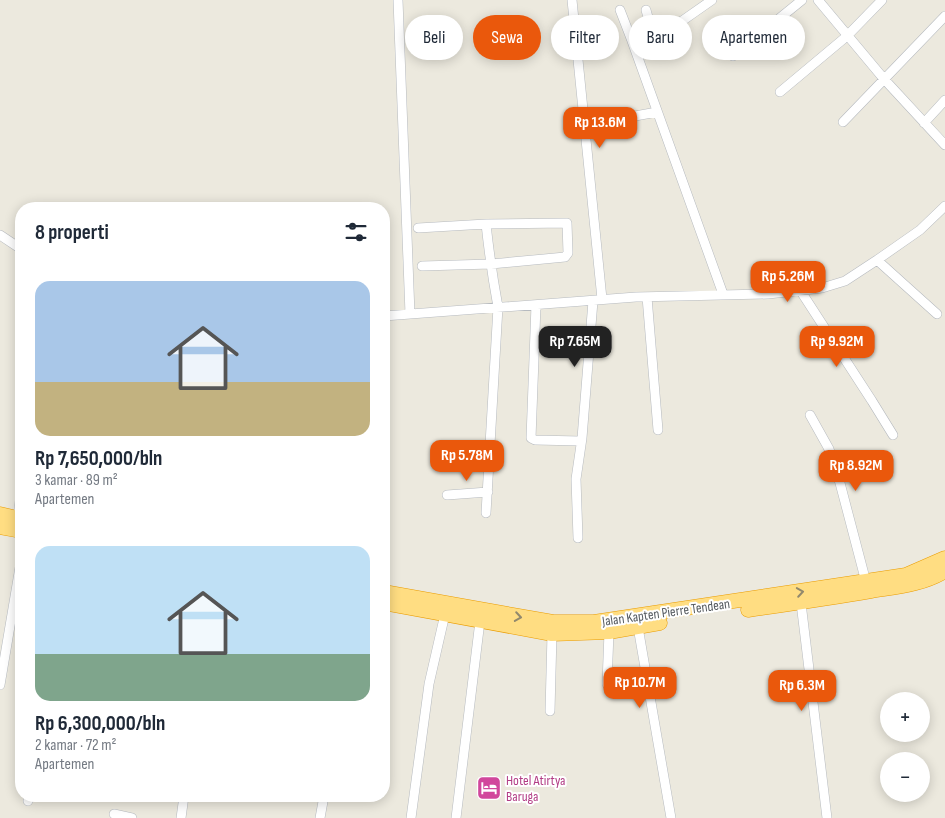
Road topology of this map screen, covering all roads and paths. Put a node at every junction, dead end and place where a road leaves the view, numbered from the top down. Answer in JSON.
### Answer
{"nodes":[{"id":1,"x":398,"y":0,"type":"edge"},
{"id":2,"x":572,"y":0,"type":"edge"},
{"id":3,"x":712,"y":0,"type":"edge"},
{"id":4,"x":802,"y":0,"type":"edge"},
{"id":5,"x":818,"y":0,"type":"edge"},
{"id":6,"x":882,"y":0,"type":"edge"},
{"id":7,"x":620,"y":10,"type":"dead end"},
{"id":8,"x":646,"y":10,"type":"dead end"},
{"id":9,"x":647,"y":15,"type":"edge"},
{"id":10,"x":691,"y":15,"type":"edge"},
{"id":11,"x":784,"y":15,"type":"edge"},
{"id":12,"x":945,"y":16,"type":"edge"},
{"id":13,"x":629,"y":33,"type":"edge"},
{"id":14,"x":847,"y":36,"type":"junction"},
{"id":15,"x":639,"y":60,"type":"edge"},
{"id":16,"x":884,"y":79,"type":"junction"},
{"id":17,"x":780,"y":92,"type":"dead end"},
{"id":18,"x":945,"y":100,"type":"edge"},
{"id":19,"x":657,"y":112,"type":"junction"},
{"id":20,"x":842,"y":122,"type":"dead end"},
{"id":21,"x":924,"y":123,"type":"junction"},
{"id":22,"x":586,"y":126,"type":"junction"},
{"id":23,"x":945,"y":145,"type":"edge"},
{"id":24,"x":945,"y":206,"type":"edge"},
{"id":25,"x":486,"y":224,"type":"junction"},
{"id":26,"x":418,"y":228,"type":"dead end"},
{"id":27,"x":0,"y":235,"type":"edge"},
{"id":28,"x":15,"y":245,"type":"edge"},
{"id":29,"x":877,"y":260,"type":"junction"},
{"id":30,"x":491,"y":264,"type":"junction"},
{"id":31,"x":422,"y":266,"type":"dead end"},
{"id":32,"x":800,"y":290,"type":"junction"},
{"id":33,"x":723,"y":294,"type":"junction"},
{"id":34,"x":646,"y":297,"type":"junction"},
{"id":35,"x":597,"y":300,"type":"junction"},
{"id":36,"x":536,"y":305,"type":"junction"},
{"id":37,"x":498,"y":307,"type":"junction"},
{"id":38,"x":410,"y":314,"type":"junction"},
{"id":39,"x":937,"y":314,"type":"dead end"},
{"id":40,"x":390,"y":316,"type":"edge"},
{"id":41,"x":810,"y":415,"type":"dead end"},
{"id":42,"x":658,"y":430,"type":"dead end"},
{"id":43,"x":892,"y":436,"type":"dead end"},
{"id":44,"x":580,"y":441,"type":"junction"},
{"id":45,"x":490,"y":456,"type":"junction"},
{"id":46,"x":452,"y":457,"type":"dead end"},
{"id":47,"x":488,"y":492,"type":"junction"},
{"id":48,"x":447,"y":495,"type":"dead end"},
{"id":49,"x":486,"y":513,"type":"dead end"},
{"id":50,"x":0,"y":514,"type":"edge"},
{"id":51,"x":15,"y":520,"type":"edge"},
{"id":52,"x":15,"y":523,"type":"edge"},
{"id":53,"x":0,"y":527,"type":"edge"},
{"id":54,"x":578,"y":538,"type":"dead end"},
{"id":55,"x":945,"y":558,"type":"edge"},
{"id":56,"x":945,"y":571,"type":"edge"},
{"id":57,"x":866,"y":582,"type":"junction"},
{"id":58,"x":390,"y":593,"type":"edge"},
{"id":59,"x":15,"y":596,"type":"edge"},
{"id":60,"x":801,"y":603,"type":"junction"},
{"id":61,"x":390,"y":604,"type":"edge"},
{"id":62,"x":746,"y":605,"type":"junction"},
{"id":63,"x":445,"y":614,"type":"junction"},
{"id":64,"x":480,"y":621,"type":"junction"},
{"id":65,"x":638,"y":626,"type":"junction"},
{"id":66,"x":609,"y":632,"type":"junction"},
{"id":67,"x":552,"y":634,"type":"junction"},
{"id":68,"x":606,"y":684,"type":"dead end"},
{"id":69,"x":0,"y":685,"type":"edge"},
{"id":70,"x":550,"y":711,"type":"dead end"},
{"id":71,"x":183,"y":802,"type":"edge"},
{"id":72,"x":323,"y":802,"type":"edge"},
{"id":73,"x":114,"y":814,"type":"dead end"},
{"id":74,"x":132,"y":818,"type":"edge"},
{"id":75,"x":181,"y":818,"type":"edge"},
{"id":76,"x":320,"y":818,"type":"edge"},
{"id":77,"x":411,"y":818,"type":"edge"},
{"id":78,"x":456,"y":818,"type":"edge"},
{"id":79,"x":671,"y":818,"type":"edge"},
{"id":80,"x":826,"y":818,"type":"edge"}],
"edges":[{"from":1,"to":38,"type":"street"},
{"from":2,"to":22,"type":"street"},
{"from":3,"to":10,"type":"street"},
{"from":4,"to":11,"type":"street"},
{"from":5,"to":14,"type":"street"},
{"from":6,"to":14,"type":"street"},
{"from":7,"to":13,"type":"street"},
{"from":8,"to":9,"type":"street"},
{"from":12,"to":16,"type":"street"},
{"from":14,"to":16,"type":"street"},
{"from":14,"to":17,"type":"street"},
{"from":15,"to":19,"type":"street"},
{"from":16,"to":20,"type":"street"},
{"from":16,"to":21,"type":"street"},
{"from":18,"to":21,"type":"street"},
{"from":19,"to":22,"type":"street"},
{"from":19,"to":33,"type":"street"},
{"from":21,"to":23,"type":"street"},
{"from":22,"to":35,"type":"street"},
{"from":24,"to":29,"type":"street"},
{"from":25,"to":26,"type":"street"},
{"from":25,"to":30,"type":"street"},
{"from":25,"to":30,"type":"street"},
{"from":27,"to":28,"type":"street"},
{"from":29,"to":32,"type":"street"},
{"from":29,"to":39,"type":"street"},
{"from":30,"to":31,"type":"street"},
{"from":30,"to":37,"type":"street"},
{"from":32,"to":33,"type":"street"},
{"from":32,"to":43,"type":"street"},
{"from":33,"to":34,"type":"street"},
{"from":34,"to":35,"type":"street"},
{"from":34,"to":42,"type":"street"},
{"from":35,"to":36,"type":"street"},
{"from":35,"to":44,"type":"street"},
{"from":36,"to":37,"type":"street"},
{"from":36,"to":44,"type":"street"},
{"from":37,"to":38,"type":"street"},
{"from":37,"to":45,"type":"street"},
{"from":38,"to":40,"type":"street"},
{"from":41,"to":57,"type":"street"},
{"from":44,"to":54,"type":"street"},
{"from":45,"to":46,"type":"street"},
{"from":45,"to":47,"type":"street"},
{"from":47,"to":48,"type":"street"},
{"from":47,"to":49,"type":"street"},
{"from":50,"to":51,"type":"highway"},
{"from":52,"to":53,"type":"highway"},
{"from":55,"to":57,"type":"highway","name":"Jalan Kapten Pierre Tendean"},
{"from":56,"to":60,"type":"highway","name":"Jalan Kapten Pierre Tendean"},
{"from":62,"to":57,"type":"highway","name":"Jalan Kapten Pierre Tendean","one_way":true},
{"from":58,"to":62,"type":"highway","name":"Jalan Kapten Pierre Tendean","one_way":true},
{"from":59,"to":69,"type":"street"},
{"from":60,"to":62,"type":"highway","name":"Jalan Kapten Pierre Tendean"},
{"from":60,"to":80,"type":"street"},
{"from":61,"to":63,"type":"highway","name":"Jalan Kapten Pierre Tendean"},
{"from":62,"to":65,"type":"highway","name":"Jalan Kapten Pierre Tendean"},
{"from":63,"to":64,"type":"highway","name":"Jalan Kapten Pierre Tendean"},
{"from":63,"to":77,"type":"street"},
{"from":64,"to":67,"type":"highway","name":"Jalan Kapten Pierre Tendean"},
{"from":64,"to":78,"type":"street"},
{"from":65,"to":66,"type":"highway","name":"Jalan Kapten Pierre Tendean"},
{"from":65,"to":79,"type":"street"},
{"from":66,"to":67,"type":"highway","name":"Jalan Kapten Pierre Tendean"},
{"from":66,"to":68,"type":"street"},
{"from":67,"to":70,"type":"street"},
{"from":71,"to":75,"type":"street"},
{"from":72,"to":76,"type":"street"},
{"from":73,"to":74,"type":"street"}]}
